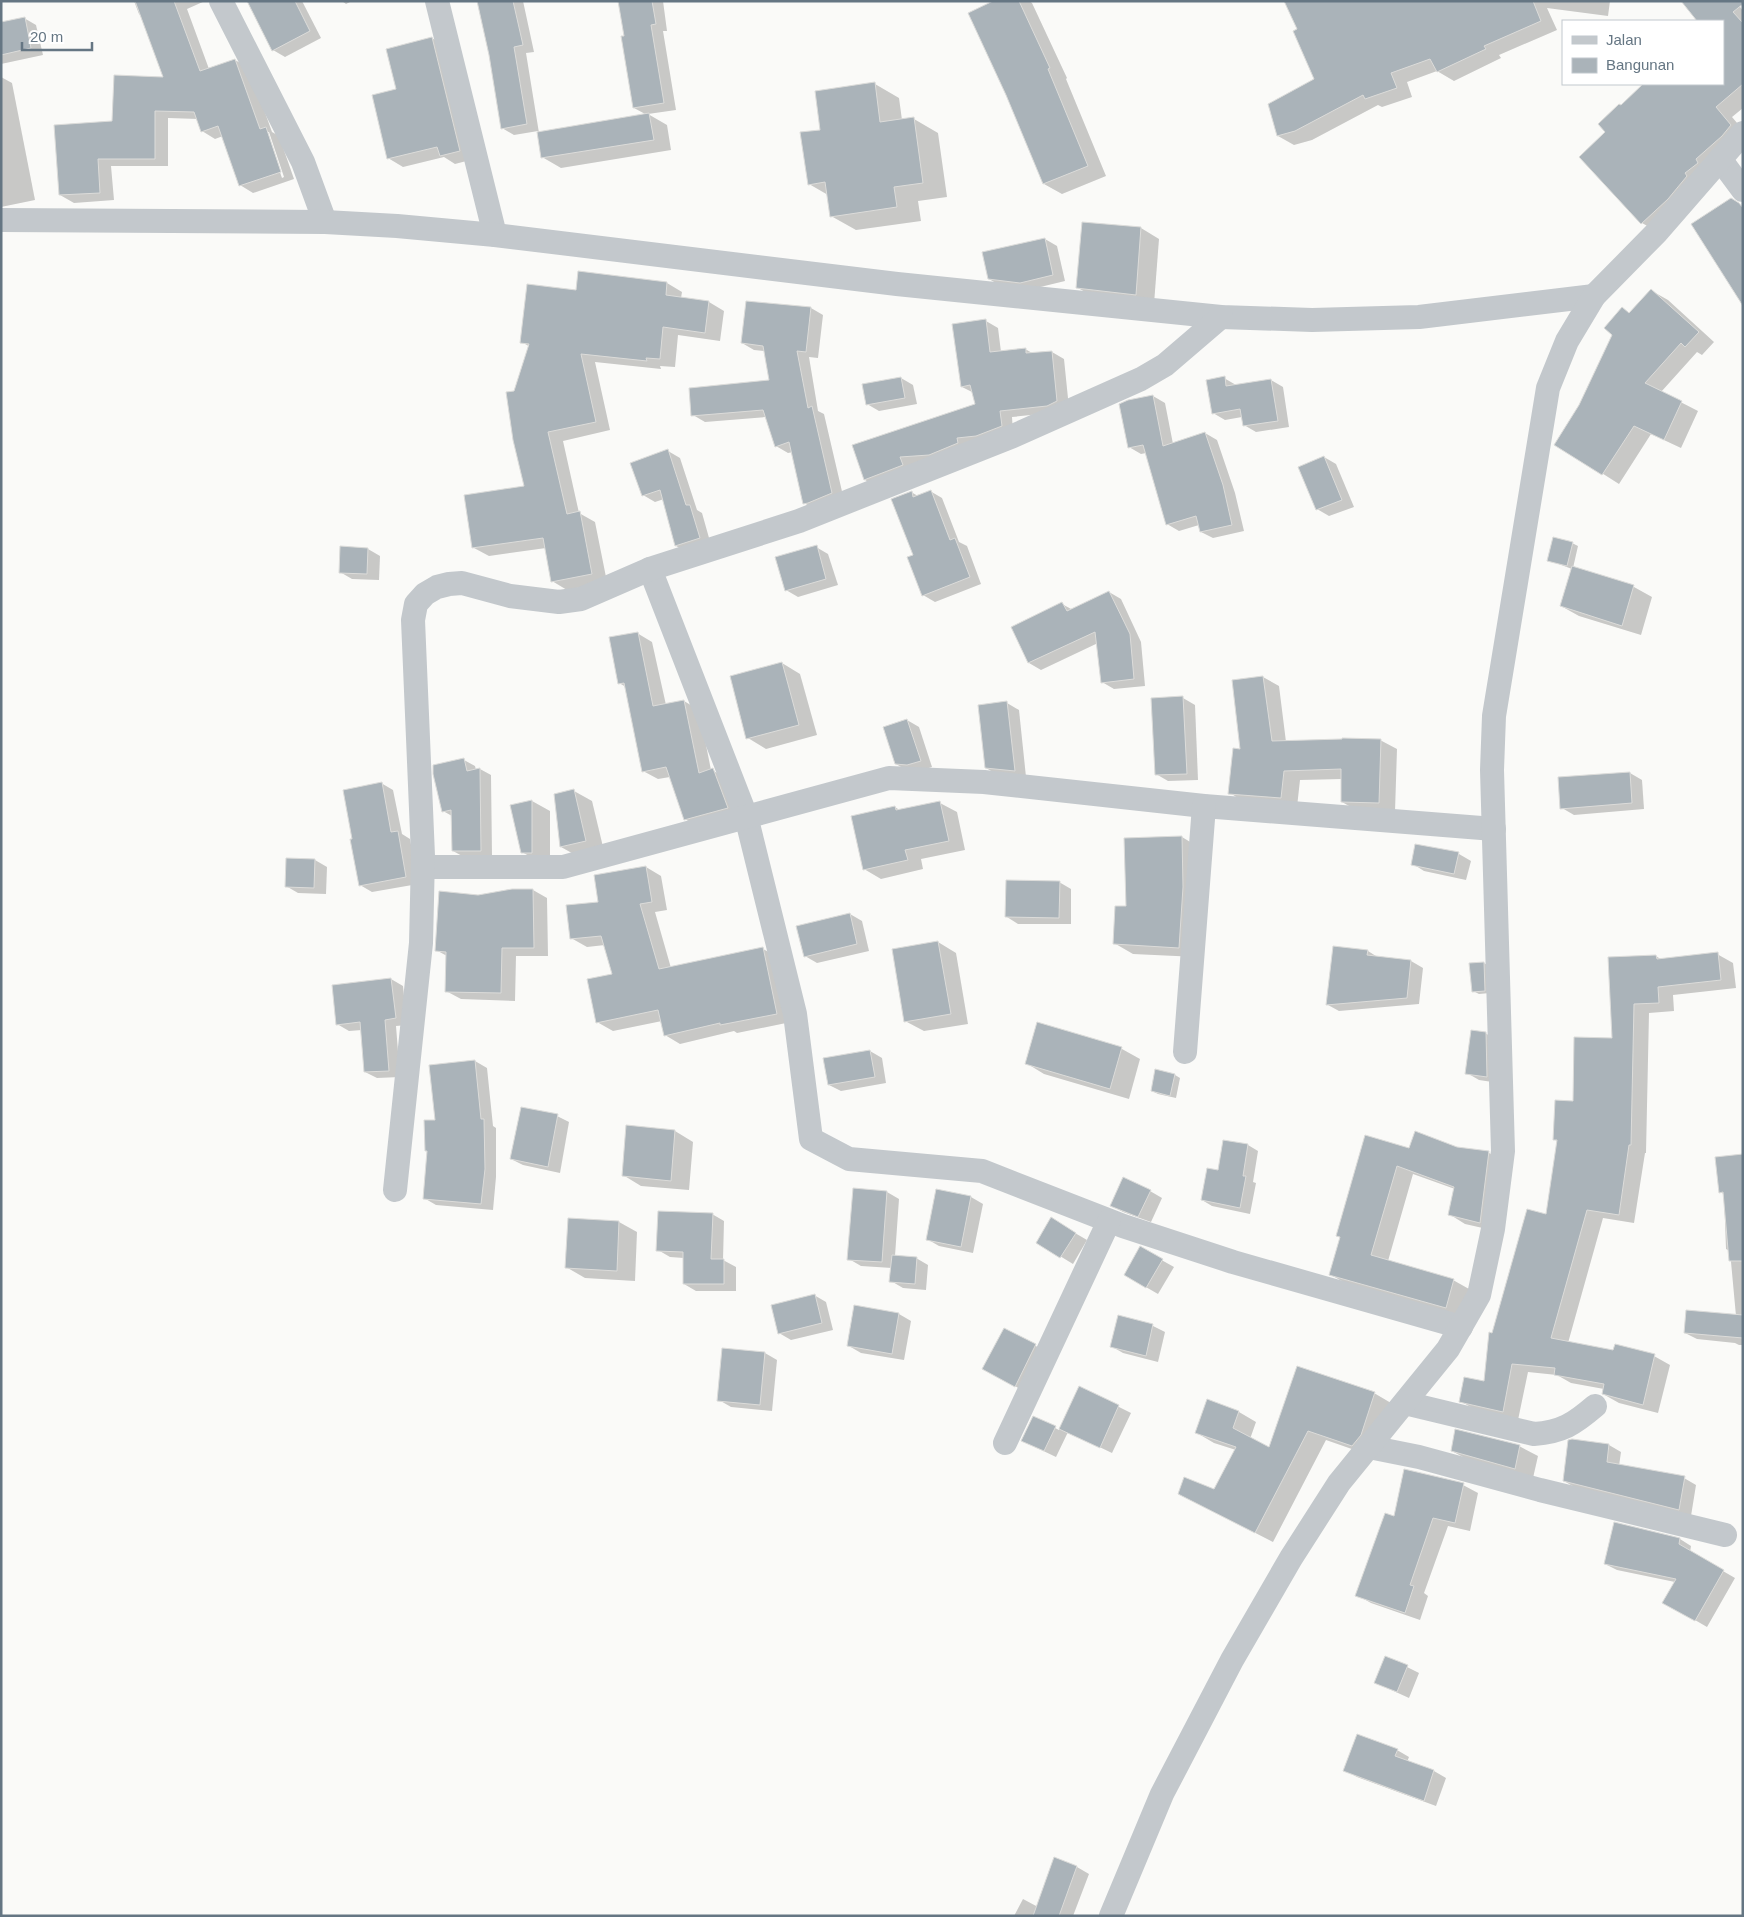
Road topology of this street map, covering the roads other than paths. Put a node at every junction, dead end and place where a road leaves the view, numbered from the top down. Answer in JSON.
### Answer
{"nodes":[{"id":1,"x":221,"y":1,"type":"edge"},
{"id":2,"x":438,"y":1,"type":"edge"},
{"id":3,"x":1743,"y":133,"type":"edge"},
{"id":4,"x":1720,"y":160,"type":"junction"},
{"id":5,"x":1743,"y":190,"type":"edge"},
{"id":6,"x":1,"y":220,"type":"edge"},
{"id":7,"x":325,"y":222,"type":"junction"},
{"id":8,"x":495,"y":235,"type":"junction"},
{"id":9,"x":1594,"y":296,"type":"junction"},
{"id":10,"x":1221,"y":317,"type":"junction"},
{"id":11,"x":650,"y":569,"type":"junction"},
{"id":12,"x":1204,"y":806,"type":"junction"},
{"id":13,"x":746,"y":816,"type":"junction"},
{"id":14,"x":1494,"y":829,"type":"junction"},
{"id":15,"x":423,"y":867,"type":"junction"},
{"id":16,"x":1185,"y":1052,"type":"dead end"},
{"id":17,"x":395,"y":1190,"type":"dead end"},
{"id":18,"x":1109,"y":1221,"type":"junction"},
{"id":19,"x":1461,"y":1327,"type":"junction"},
{"id":20,"x":1404,"y":1403,"type":"junction"},
{"id":21,"x":1595,"y":1406,"type":"dead end"},
{"id":22,"x":1004,"y":1443,"type":"dead end"},
{"id":23,"x":1369,"y":1446,"type":"junction"},
{"id":24,"x":1725,"y":1535,"type":"dead end"},
{"id":25,"x":1111,"y":1916,"type":"edge"}],
"edges":[{"from":1,"to":7,"type":"street"},
{"from":2,"to":8,"type":"street"},
{"from":3,"to":4,"type":"street"},
{"from":4,"to":5,"type":"street"},
{"from":4,"to":9,"type":"street"},
{"from":6,"to":7,"type":"street"},
{"from":7,"to":8,"type":"street"},
{"from":8,"to":10,"type":"street"},
{"from":9,"to":10,"type":"street"},
{"from":9,"to":14,"type":"street"},
{"from":10,"to":11,"type":"street"},
{"from":11,"to":13,"type":"street"},
{"from":11,"to":15,"type":"street"},
{"from":12,"to":13,"type":"street"},
{"from":12,"to":14,"type":"street"},
{"from":12,"to":16,"type":"street"},
{"from":13,"to":15,"type":"street"},
{"from":13,"to":18,"type":"street"},
{"from":14,"to":19,"type":"street"},
{"from":15,"to":17,"type":"street"},
{"from":18,"to":19,"type":"street"},
{"from":18,"to":22,"type":"street"},
{"from":19,"to":20,"type":"street"},
{"from":20,"to":21,"type":"street"},
{"from":20,"to":23,"type":"street"},
{"from":23,"to":24,"type":"street"},
{"from":23,"to":25,"type":"street"}]}
